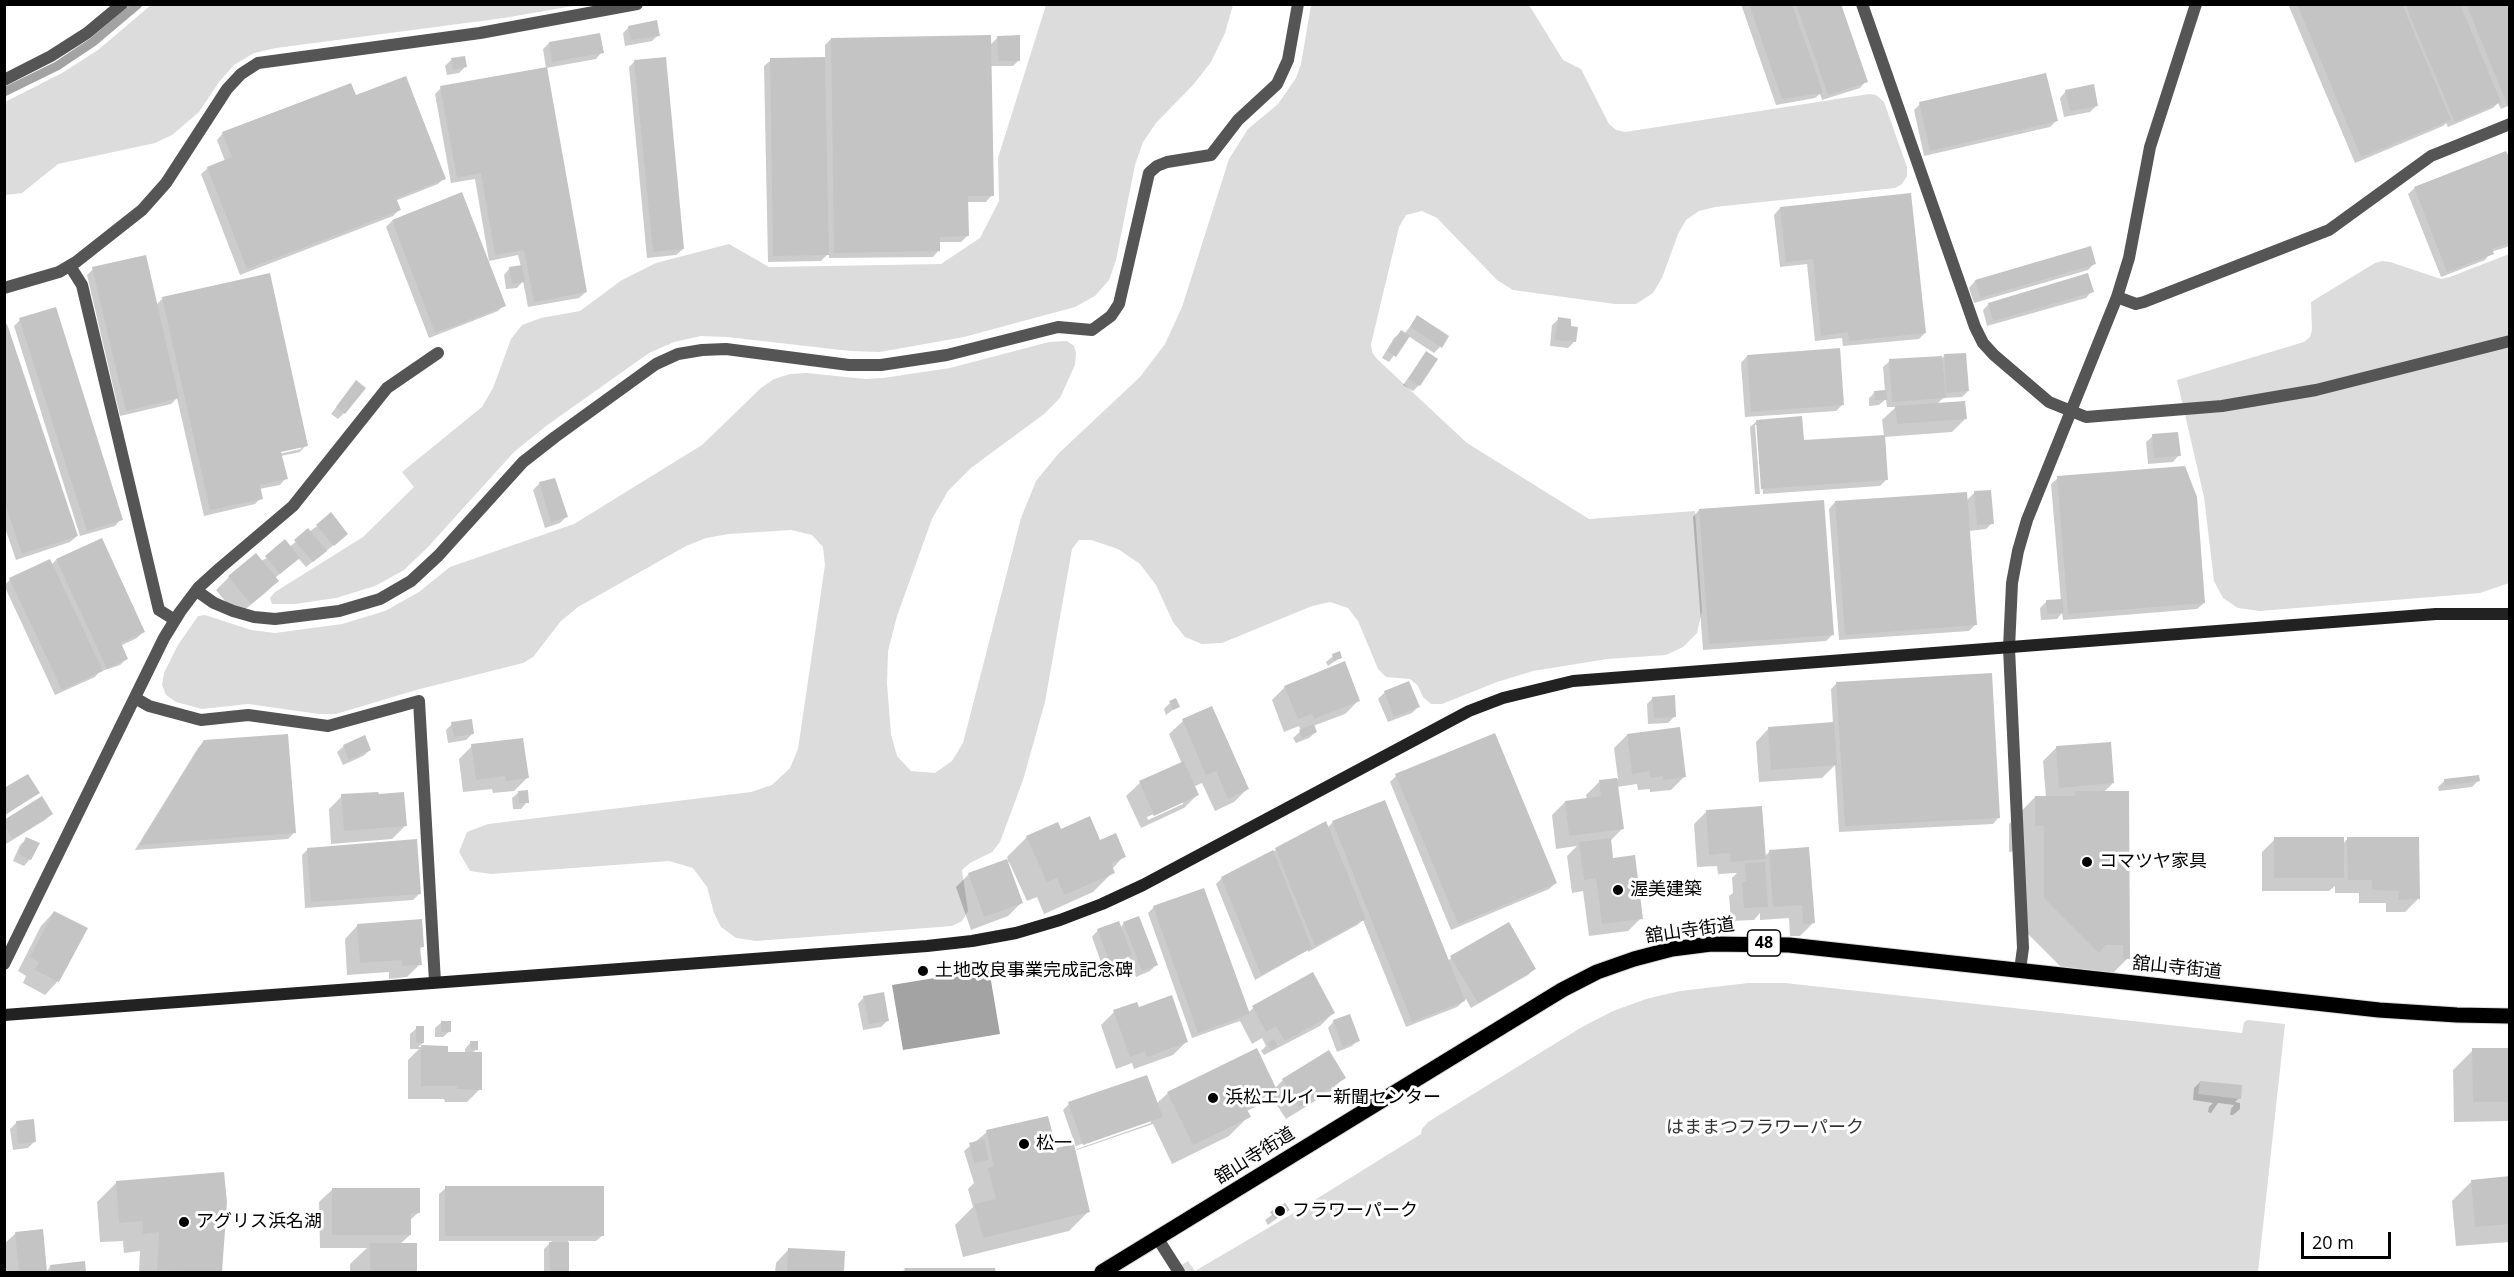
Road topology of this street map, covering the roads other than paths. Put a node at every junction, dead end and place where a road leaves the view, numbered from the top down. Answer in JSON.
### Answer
{"nodes":[{"id":1,"x":122,"y":4,"type":"edge"},
{"id":2,"x":637,"y":4,"type":"edge"},
{"id":3,"x":1298,"y":4,"type":"edge"},
{"id":4,"x":1862,"y":4,"type":"edge"},
{"id":5,"x":2196,"y":4,"type":"edge"},
{"id":6,"x":4,"y":80,"type":"edge"},
{"id":7,"x":2510,"y":124,"type":"edge"},
{"id":8,"x":70,"y":266,"type":"junction"},
{"id":9,"x":4,"y":288,"type":"edge"},
{"id":10,"x":2117,"y":297,"type":"junction"},
{"id":11,"x":2510,"y":341,"type":"edge"},
{"id":12,"x":438,"y":353,"type":"dead end"},
{"id":13,"x":2071,"y":411,"type":"junction"},
{"id":14,"x":197,"y":591,"type":"junction"},
{"id":15,"x":2510,"y":614,"type":"edge"},
{"id":16,"x":175,"y":620,"type":"junction"},
{"id":17,"x":2009,"y":648,"type":"junction"},
{"id":18,"x":135,"y":698,"type":"junction"},
{"id":19,"x":4,"y":964,"type":"edge"},
{"id":20,"x":2020,"y":970,"type":"junction"},
{"id":21,"x":435,"y":982,"type":"junction"},
{"id":22,"x":4,"y":1015,"type":"edge"},
{"id":23,"x":2510,"y":1016,"type":"edge"},
{"id":24,"x":1158,"y":1239,"type":"junction"},
{"id":25,"x":1102,"y":1272,"type":"edge"},
{"id":26,"x":1179,"y":1272,"type":"edge"}],
"edges":[{"from":1,"to":6,"type":"street"},
{"from":2,"to":8,"type":"street"},
{"from":3,"to":14,"type":"street"},
{"from":4,"to":13,"type":"street"},
{"from":5,"to":10,"type":"street"},
{"from":7,"to":10,"type":"street"},
{"from":8,"to":9,"type":"street"},
{"from":8,"to":16,"type":"street"},
{"from":10,"to":13,"type":"street"},
{"from":11,"to":13,"type":"street"},
{"from":12,"to":14,"type":"street"},
{"from":13,"to":17,"type":"street"},
{"from":14,"to":16,"type":"street"},
{"from":15,"to":17,"type":"street"},
{"from":16,"to":18,"type":"street"},
{"from":17,"to":20,"type":"street"},
{"from":17,"to":21,"type":"street"},
{"from":18,"to":19,"type":"street"},
{"from":18,"to":21,"type":"street"},
{"from":20,"to":23,"type":"main road","name":"舘山寺街道","number":"48"},
{"from":20,"to":24,"type":"main road","name":"舘山寺街道","number":"48"},
{"from":21,"to":22,"type":"street"},
{"from":24,"to":25,"type":"main road","name":"舘山寺街道","number":"48"},
{"from":24,"to":26,"type":"street"}]}
